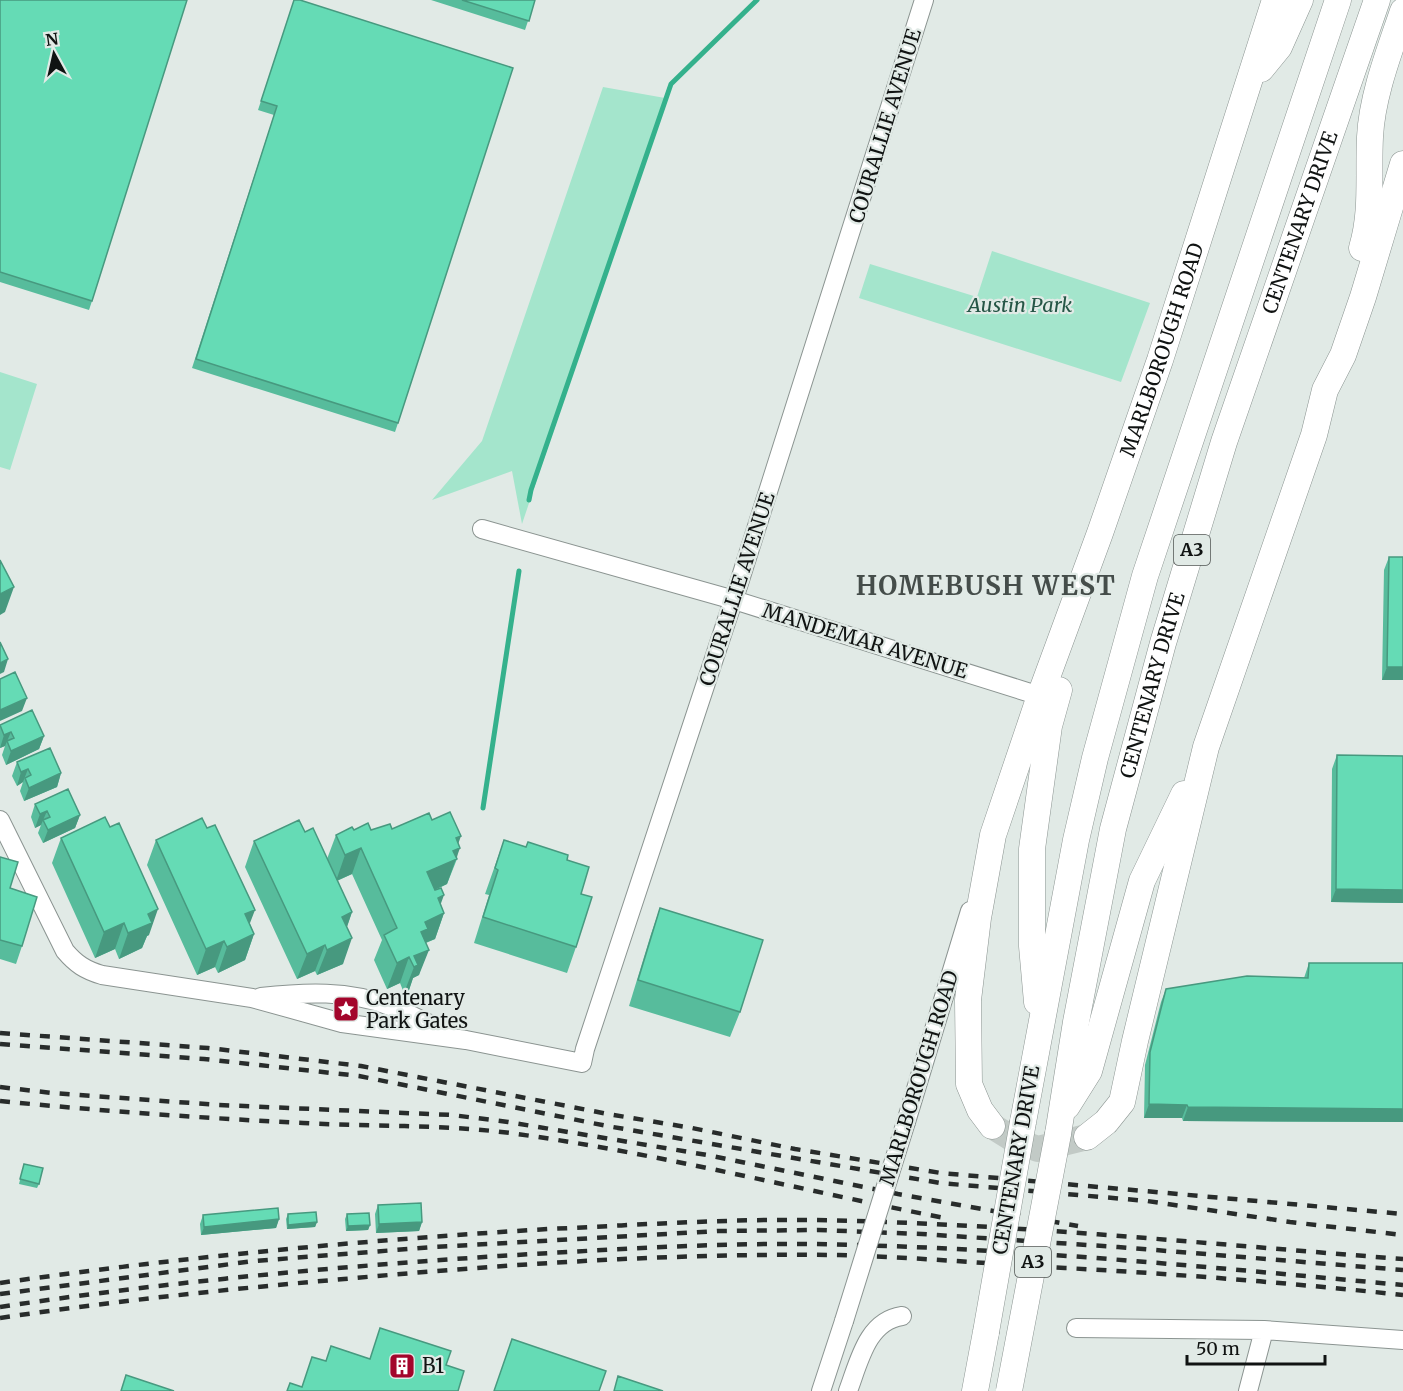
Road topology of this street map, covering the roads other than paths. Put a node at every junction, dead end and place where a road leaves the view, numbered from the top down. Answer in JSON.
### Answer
{"nodes":[{"id":1,"x":924,"y":0,"type":"edge"},
{"id":2,"x":1275,"y":0,"type":"edge"},
{"id":3,"x":1300,"y":0,"type":"edge"},
{"id":4,"x":1338,"y":0,"type":"edge"},
{"id":5,"x":1377,"y":0,"type":"edge"},
{"id":6,"x":1403,"y":10,"type":"edge"},
{"id":7,"x":1249,"y":83,"type":"junction"},
{"id":8,"x":1403,"y":164,"type":"edge"},
{"id":9,"x":1325,"y":390,"type":"junction"},
{"id":10,"x":482,"y":529,"type":"dead end"},
{"id":11,"x":1100,"y":532,"type":"junction"},
{"id":12,"x":734,"y":600,"type":"junction"},
{"id":13,"x":1040,"y":696,"type":"junction"},
{"id":14,"x":1206,"y":747,"type":"junction"},
{"id":15,"x":0,"y":820,"type":"edge"},
{"id":16,"x":993,"y":835,"type":"junction"},
{"id":17,"x":5,"y":839,"type":"edge"},
{"id":18,"x":364,"y":997,"type":"junction"},
{"id":19,"x":252,"y":998,"type":"junction"},
{"id":20,"x":359,"y":1025,"type":"junction"},
{"id":21,"x":1039,"y":1032,"type":"junction"},
{"id":22,"x":466,"y":1040,"type":"junction"},
{"id":23,"x":1060,"y":1124,"type":"junction"},
{"id":24,"x":992,"y":1126,"type":"tunnel mouth"},
{"id":25,"x":1087,"y":1137,"type":"tunnel mouth"},
{"id":26,"x":902,"y":1316,"type":"dead end"},
{"id":27,"x":1076,"y":1328,"type":"dead end"},
{"id":28,"x":1264,"y":1330,"type":"junction"},
{"id":29,"x":1403,"y":1340,"type":"edge"},
{"id":30,"x":821,"y":1391,"type":"edge"},
{"id":31,"x":848,"y":1391,"type":"edge"},
{"id":32,"x":975,"y":1391,"type":"edge"},
{"id":33,"x":1009,"y":1391,"type":"edge"},
{"id":34,"x":1248,"y":1391,"type":"edge"}],
"edges":[{"from":1,"to":12,"type":"street","name":"COURALLIE AVENUE"},
{"from":2,"to":7,"type":"highway","name":"MARLBOROUGH ROAD"},
{"from":3,"to":7,"type":"highway"},
{"from":4,"to":21,"type":"highway","name":"CENTENARY DRIVE","number":"A3"},
{"from":5,"to":23,"type":"highway","name":"CENTENARY DRIVE","number":"A3"},
{"from":6,"to":9,"type":"highway"},
{"from":7,"to":11,"type":"highway","name":"MARLBOROUGH ROAD"},
{"from":8,"to":9,"type":"highway"},
{"from":9,"to":14,"type":"highway"},
{"from":10,"to":12,"type":"street","name":"MANDEMAR AVENUE"},
{"from":11,"to":13,"type":"highway","name":"MARLBOROUGH ROAD"},
{"from":11,"to":21,"type":"highway"},
{"from":12,"to":13,"type":"street","name":"MANDEMAR AVENUE"},
{"from":12,"to":22,"type":"street","name":"COURALLIE AVENUE"},
{"from":13,"to":16,"type":"highway","name":"MARLBOROUGH ROAD"},
{"from":14,"to":23,"type":"highway"},
{"from":14,"to":25,"type":"highway"},
{"from":15,"to":17,"type":"street","name":"COURALLIE AVENUE"},
{"from":16,"to":24,"type":"highway","name":"MARLBOROUGH ROAD"},
{"from":16,"to":30,"type":"street","name":"MARLBOROUGH ROAD","bridge":true},
{"from":17,"to":19,"type":"street","name":"COURALLIE AVENUE"},
{"from":18,"to":19,"type":"street","name":"COURALLIE AVENUE"},
{"from":18,"to":20,"type":"street"},
{"from":18,"to":22,"type":"street","name":"COURALLIE AVENUE"},
{"from":19,"to":20,"type":"street","name":"COURALLIE AVENUE"},
{"from":20,"to":22,"type":"street","name":"COURALLIE AVENUE"},
{"from":21,"to":32,"type":"highway","name":"CENTENARY DRIVE","number":"A3","bridge":true},
{"from":23,"to":33,"type":"highway","name":"CENTENARY DRIVE","number":"A3","bridge":true},
{"from":26,"to":31,"type":"street"},
{"from":27,"to":28,"type":"street"},
{"from":28,"to":29,"type":"street"},
{"from":28,"to":34,"type":"street"}]}
